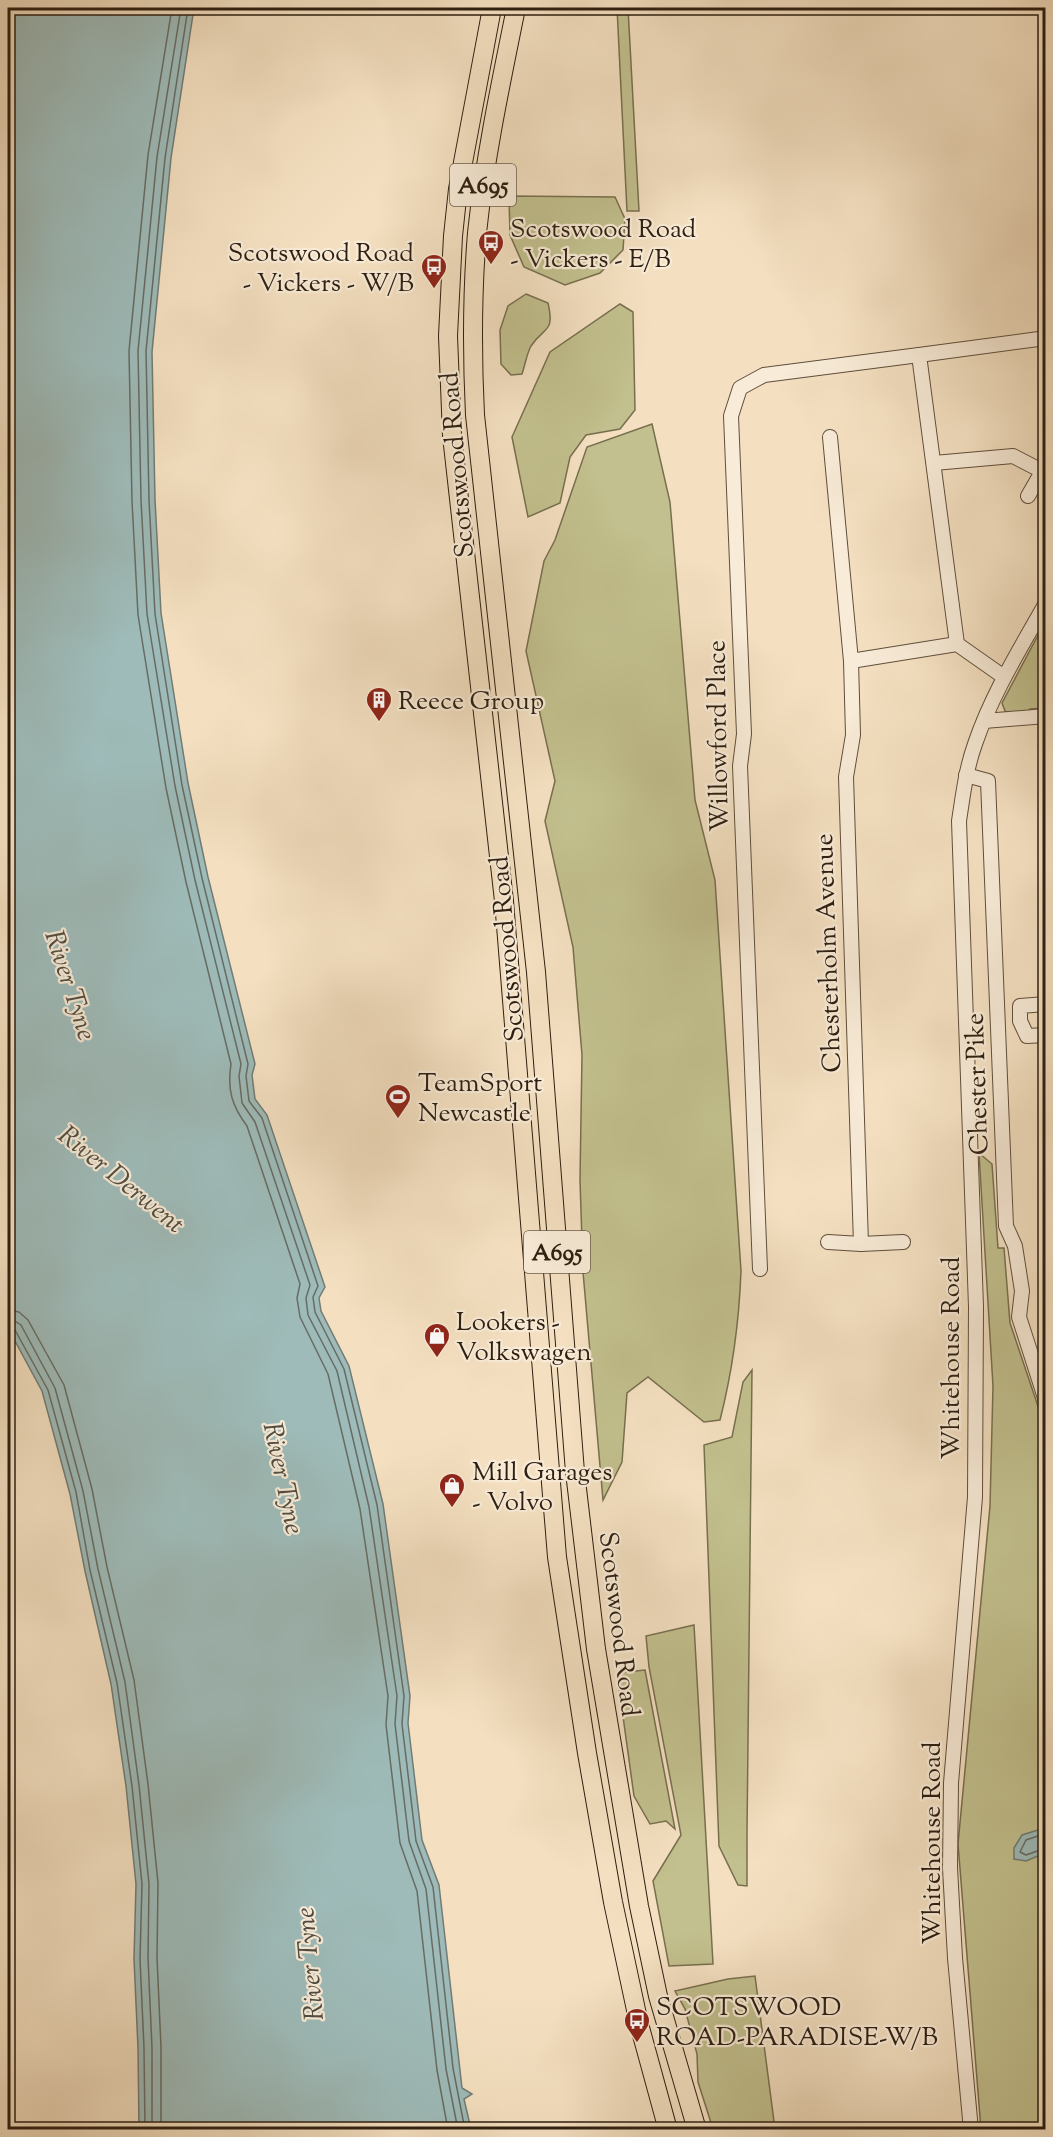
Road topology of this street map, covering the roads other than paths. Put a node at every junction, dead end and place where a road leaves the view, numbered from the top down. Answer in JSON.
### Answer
{"nodes":[{"id":1,"x":492,"y":8,"type":"edge"},
{"id":2,"x":516,"y":8,"type":"edge"},
{"id":3,"x":1046,"y":338,"type":"edge"},
{"id":4,"x":919,"y":355,"type":"junction"},
{"id":5,"x":830,"y":437,"type":"dead end"},
{"id":6,"x":934,"y":463,"type":"junction"},
{"id":7,"x":1044,"y":468,"type":"edge"},
{"id":8,"x":1028,"y":496,"type":"dead end"},
{"id":9,"x":1046,"y":603,"type":"edge"},
{"id":10,"x":957,"y":644,"type":"junction"},
{"id":11,"x":852,"y":661,"type":"junction"},
{"id":12,"x":1004,"y":677,"type":"junction"},
{"id":13,"x":1046,"y":716,"type":"edge"},
{"id":14,"x":984,"y":721,"type":"junction"},
{"id":15,"x":966,"y":775,"type":"junction"},
{"id":16,"x":1046,"y":1004,"type":"edge"},
{"id":17,"x":1046,"y":1035,"type":"edge"},
{"id":18,"x":828,"y":1242,"type":"dead end"},
{"id":19,"x":903,"y":1242,"type":"dead end"},
{"id":20,"x":861,"y":1244,"type":"junction"},
{"id":21,"x":760,"y":1269,"type":"dead end"},
{"id":22,"x":1046,"y":1401,"type":"edge"},
{"id":23,"x":668,"y":2130,"type":"edge"},
{"id":24,"x":697,"y":2130,"type":"edge"},
{"id":25,"x":972,"y":2130,"type":"edge"}],
"edges":[{"from":1,"to":23,"type":"main road","name":"Scotswood Road","number":"A695"},
{"from":2,"to":24,"type":"main road","name":"Scotswood Road","number":"A695"},
{"from":3,"to":4,"type":"street","name":"Willowford Place"},
{"from":4,"to":6,"type":"street"},
{"from":4,"to":21,"type":"street","name":"Willowford Place"},
{"from":5,"to":11,"type":"street","name":"Chesterholm Avenue"},
{"from":6,"to":7,"type":"street"},
{"from":6,"to":10,"type":"street"},
{"from":7,"to":8,"type":"street"},
{"from":9,"to":12,"type":"street","name":"Whitehouse Road"},
{"from":10,"to":11,"type":"street"},
{"from":10,"to":12,"type":"street"},
{"from":11,"to":20,"type":"street","name":"Chesterholm Avenue"},
{"from":12,"to":14,"type":"street","name":"Whitehouse Road"},
{"from":13,"to":14,"type":"street"},
{"from":14,"to":15,"type":"street","name":"Whitehouse Road"},
{"from":15,"to":22,"type":"street","name":"Chester Pike"},
{"from":15,"to":25,"type":"street","name":"Whitehouse Road"},
{"from":16,"to":17,"type":"street"},
{"from":18,"to":20,"type":"street"},
{"from":19,"to":20,"type":"street"}]}
